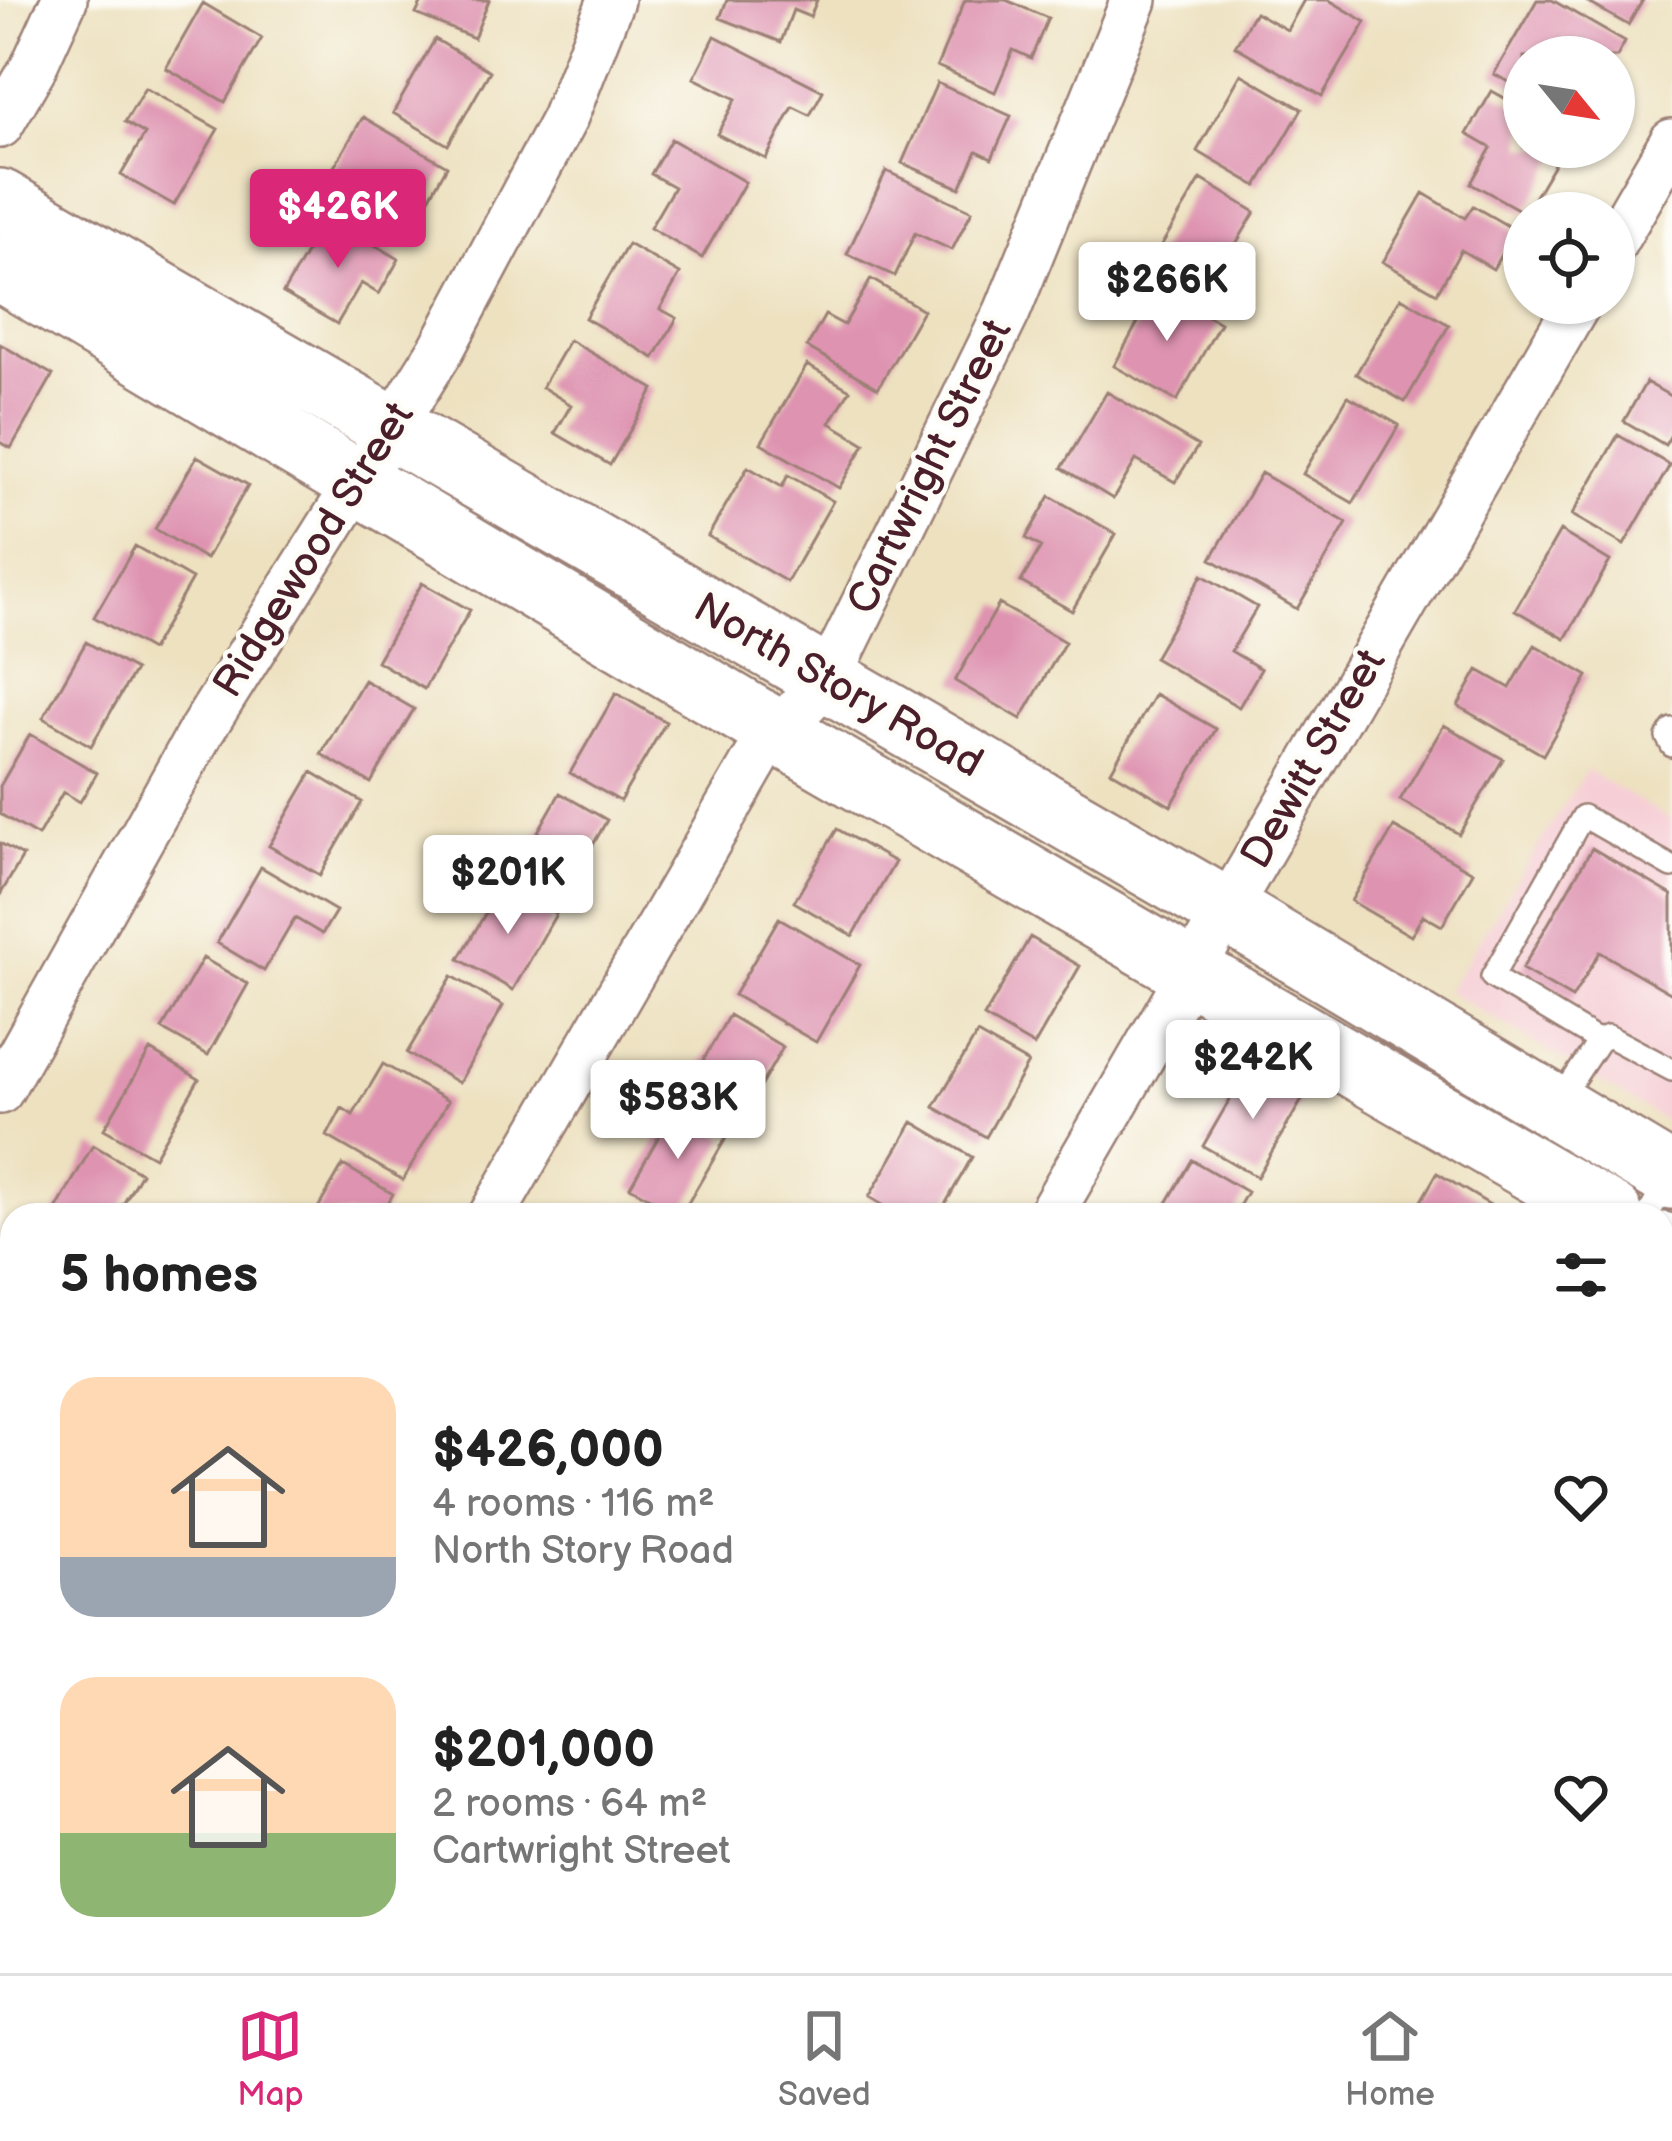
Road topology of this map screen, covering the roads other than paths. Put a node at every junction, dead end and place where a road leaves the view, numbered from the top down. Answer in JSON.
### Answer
{"nodes":[{"id":1,"x":64,"y":0,"type":"edge"},
{"id":2,"x":610,"y":0,"type":"edge"},
{"id":3,"x":1134,"y":0,"type":"edge"},
{"id":4,"x":0,"y":125,"type":"edge"},
{"id":5,"x":1672,"y":142,"type":"edge"},
{"id":6,"x":0,"y":200,"type":"edge"},
{"id":7,"x":1635,"y":206,"type":"edge"},
{"id":8,"x":0,"y":269,"type":"edge"},
{"id":9,"x":1566,"y":324,"type":"edge"},
{"id":10,"x":390,"y":429,"type":"junction"},
{"id":11,"x":358,"y":484,"type":"junction"},
{"id":12,"x":827,"y":680,"type":"junction"},
{"id":13,"x":1672,"y":729,"type":"edge"},
{"id":14,"x":776,"y":731,"type":"junction"},
{"id":15,"x":1672,"y":746,"type":"edge"},
{"id":16,"x":1672,"y":867,"type":"edge"},
{"id":17,"x":1226,"y":910,"type":"junction"},
{"id":18,"x":1192,"y":970,"type":"junction"},
{"id":19,"x":1599,"y":1041,"type":"junction"},
{"id":20,"x":1672,"y":1070,"type":"edge"},
{"id":21,"x":0,"y":1090,"type":"edge"},
{"id":22,"x":1539,"y":1137,"type":"junction"},
{"id":23,"x":1639,"y":1192,"type":"edge"},
{"id":24,"x":499,"y":1203,"type":"edge"},
{"id":25,"x":1057,"y":1203,"type":"edge"}],
"edges":[{"from":1,"to":4,"type":"street"},
{"from":2,"to":10,"type":"street","name":"Ridgewood Street"},
{"from":3,"to":12,"type":"street","name":"Cartwright Street"},
{"from":5,"to":7,"type":"street"},
{"from":6,"to":10,"type":"main road","name":"North Story Road"},
{"from":8,"to":11,"type":"main road","name":"North Story Road"},
{"from":9,"to":17,"type":"street","name":"Dewitt Street"},
{"from":10,"to":11,"type":"street","name":"Ridgewood Street"},
{"from":10,"to":12,"type":"main road","name":"North Story Road"},
{"from":11,"to":14,"type":"main road","name":"North Story Road"},
{"from":11,"to":21,"type":"street","name":"Ridgewood Street"},
{"from":12,"to":14,"type":"street","name":"Cartwright Street"},
{"from":12,"to":17,"type":"main road","name":"North Story Road"},
{"from":13,"to":15,"type":"lane"},
{"from":14,"to":18,"type":"main road","name":"North Story Road"},
{"from":14,"to":24,"type":"street","name":"Cartwright Street"},
{"from":16,"to":19,"type":"lane"},
{"from":17,"to":18,"type":"street","name":"Dewitt Street"},
{"from":17,"to":22,"type":"main road","name":"North Story Road"},
{"from":18,"to":22,"type":"main road","name":"North Story Road"},
{"from":18,"to":25,"type":"street","name":"Dewitt Street"},
{"from":19,"to":20,"type":"lane"},
{"from":19,"to":22,"type":"lane"},
{"from":22,"to":23,"type":"main road","name":"North Story Road"}]}
